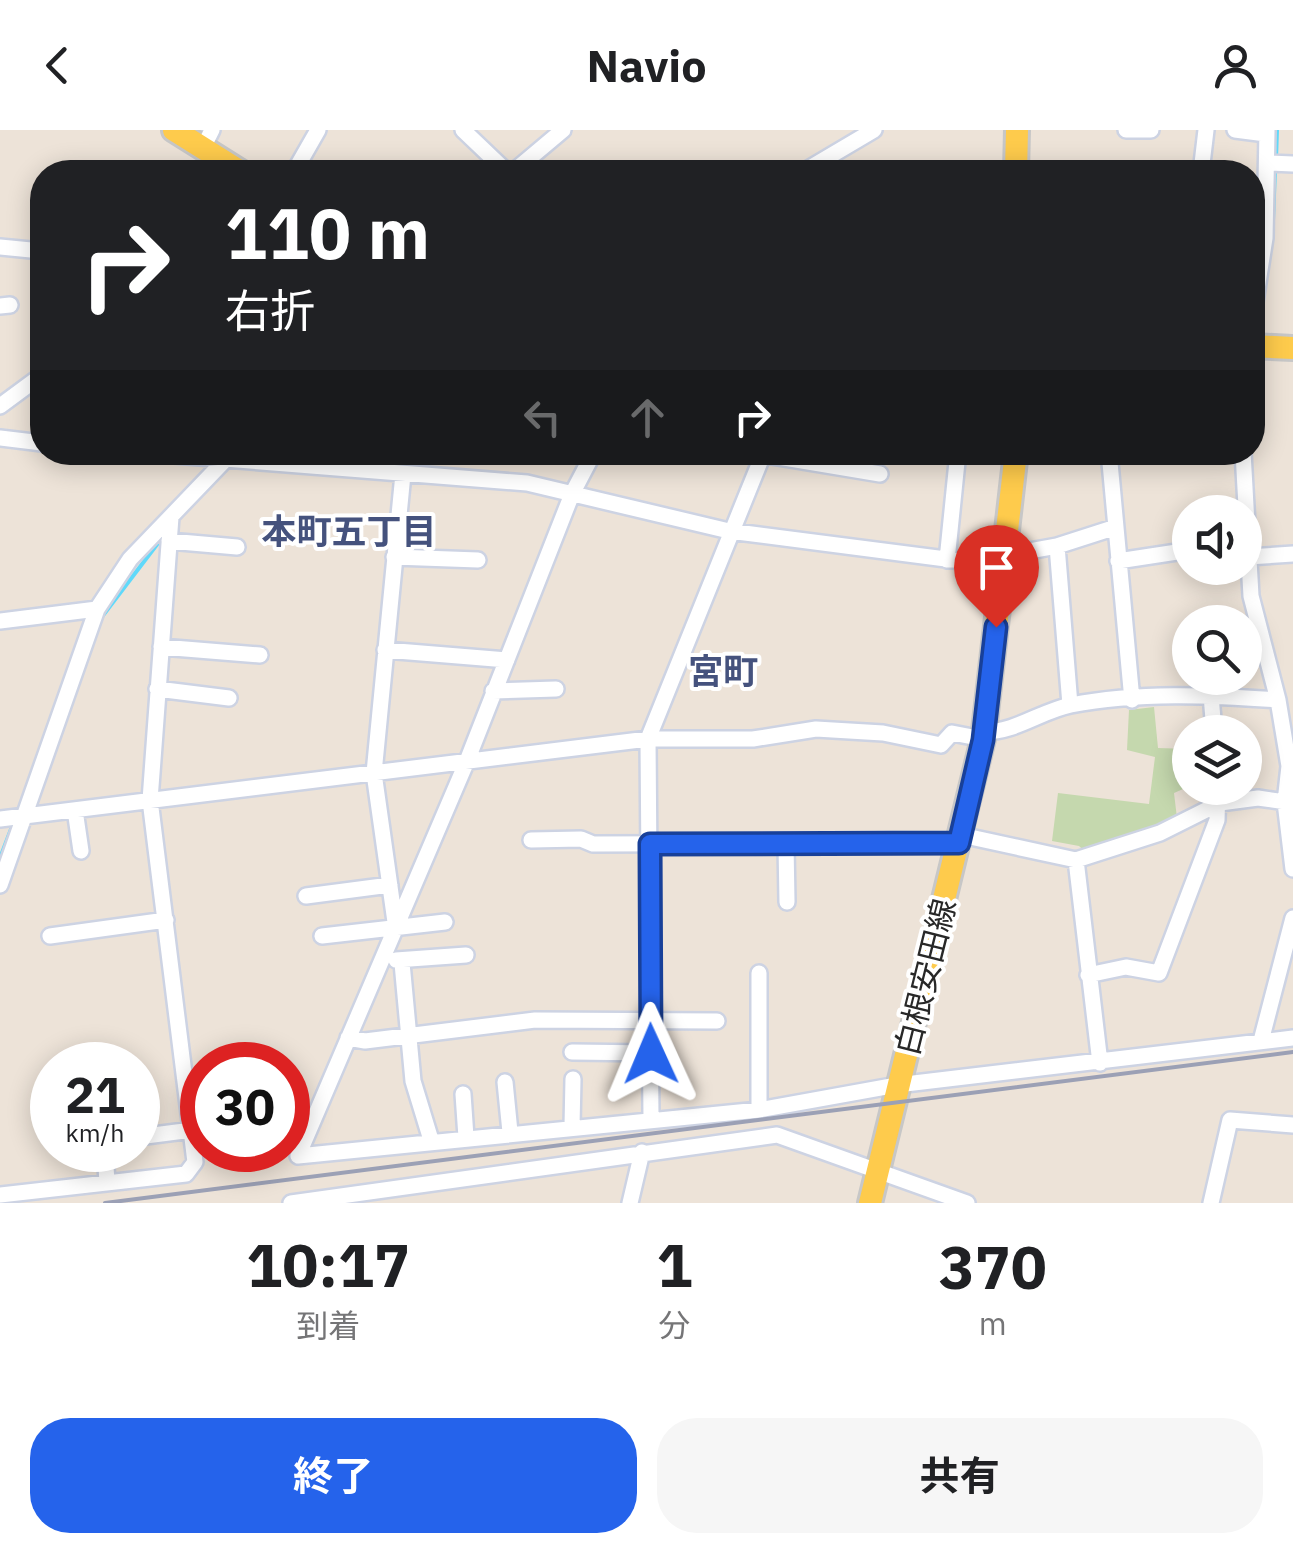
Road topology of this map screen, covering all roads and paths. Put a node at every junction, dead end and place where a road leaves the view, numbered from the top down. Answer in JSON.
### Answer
{"nodes":[{"id":1,"x":174,"y":130,"type":"edge"},
{"id":2,"x":318,"y":130,"type":"edge"},
{"id":3,"x":463,"y":130,"type":"edge"},
{"id":4,"x":563,"y":130,"type":"edge"},
{"id":5,"x":874,"y":130,"type":"edge"},
{"id":6,"x":1017,"y":130,"type":"edge"},
{"id":7,"x":1126,"y":130,"type":"edge"},
{"id":8,"x":1151,"y":130,"type":"edge"},
{"id":9,"x":1206,"y":130,"type":"edge"},
{"id":10,"x":1235,"y":130,"type":"edge"},
{"id":11,"x":1266,"y":132,"type":"edge"},
{"id":12,"x":208,"y":152,"type":"edge"},
{"id":13,"x":301,"y":160,"type":"edge"},
{"id":14,"x":497,"y":160,"type":"edge"},
{"id":15,"x":525,"y":160,"type":"edge"},
{"id":16,"x":823,"y":160,"type":"edge"},
{"id":17,"x":1016,"y":160,"type":"edge"},
{"id":18,"x":1202,"y":160,"type":"edge"},
{"id":19,"x":1267,"y":164,"type":"junction"},
{"id":20,"x":1293,"y":164,"type":"edge"},
{"id":21,"x":1265,"y":238,"type":"edge"},
{"id":22,"x":0,"y":247,"type":"edge"},
{"id":23,"x":30,"y":250,"type":"dead end"},
{"id":24,"x":1265,"y":348,"type":"edge"},
{"id":25,"x":1293,"y":348,"type":"edge"},
{"id":26,"x":30,"y":384,"type":"edge"},
{"id":27,"x":0,"y":406,"type":"edge"},
{"id":28,"x":0,"y":438,"type":"edge"},
{"id":29,"x":30,"y":442,"type":"edge"},
{"id":30,"x":220,"y":465,"type":"edge"},
{"id":31,"x":368,"y":465,"type":"edge"},
{"id":32,"x":587,"y":465,"type":"edge"},
{"id":33,"x":753,"y":465,"type":"edge"},
{"id":34,"x":825,"y":465,"type":"edge"},
{"id":35,"x":957,"y":465,"type":"edge"},
{"id":36,"x":1015,"y":465,"type":"edge"},
{"id":37,"x":1110,"y":465,"type":"edge"},
{"id":38,"x":1243,"y":465,"type":"edge"},
{"id":39,"x":403,"y":474,"type":"junction"},
{"id":40,"x":880,"y":474,"type":"dead end"},
{"id":41,"x":572,"y":494,"type":"junction"},
{"id":42,"x":1244,"y":495,"type":"edge"},
{"id":43,"x":171,"y":517,"type":"junction"},
{"id":44,"x":1113,"y":528,"type":"junction"},
{"id":45,"x":729,"y":531,"type":"junction"},
{"id":46,"x":169,"y":541,"type":"junction"},
{"id":47,"x":1057,"y":546,"type":"junction"},
{"id":48,"x":237,"y":547,"type":"dead end"},
{"id":49,"x":1262,"y":550,"type":"edge"},
{"id":50,"x":1172,"y":553,"type":"edge"},
{"id":51,"x":1293,"y":554,"type":"edge"},
{"id":52,"x":394,"y":557,"type":"junction"},
{"id":53,"x":1004,"y":557,"type":"junction"},
{"id":54,"x":478,"y":560,"type":"dead end"},
{"id":55,"x":947,"y":560,"type":"junction"},
{"id":56,"x":1118,"y":561,"type":"junction"},
{"id":57,"x":1250,"y":585,"type":"edge"},
{"id":58,"x":97,"y":609,"type":"junction"},
{"id":59,"x":0,"y":621,"type":"edge"},
{"id":60,"x":161,"y":647,"type":"junction"},
{"id":61,"x":384,"y":650,"type":"junction"},
{"id":62,"x":260,"y":655,"type":"dead end"},
{"id":63,"x":507,"y":660,"type":"junction"},
{"id":64,"x":556,"y":689,"type":"dead end"},
{"id":65,"x":157,"y":690,"type":"junction"},
{"id":66,"x":493,"y":691,"type":"junction"},
{"id":67,"x":1211,"y":695,"type":"junction"},
{"id":68,"x":229,"y":698,"type":"dead end"},
{"id":69,"x":1132,"y":700,"type":"junction"},
{"id":70,"x":1278,"y":700,"type":"junction"},
{"id":71,"x":1070,"y":705,"type":"junction"},
{"id":72,"x":1213,"y":715,"type":"edge"},
{"id":73,"x":983,"y":736,"type":"junction"},
{"id":74,"x":648,"y":739,"type":"junction"},
{"id":75,"x":467,"y":761,"type":"junction"},
{"id":76,"x":374,"y":773,"type":"junction"},
{"id":77,"x":1262,"y":799,"type":"edge"},
{"id":78,"x":150,"y":800,"type":"junction"},
{"id":79,"x":1289,"y":803,"type":"edge"},
{"id":80,"x":1203,"y":805,"type":"edge"},
{"id":81,"x":1216,"y":805,"type":"edge"},
{"id":82,"x":75,"y":810,"type":"junction"},
{"id":83,"x":26,"y":816,"type":"junction"},
{"id":84,"x":0,"y":819,"type":"edge"},
{"id":85,"x":960,"y":839,"type":"junction"},
{"id":86,"x":532,"y":840,"type":"dead end"},
{"id":87,"x":650,"y":844,"type":"junction"},
{"id":88,"x":786,"y":844,"type":"junction"},
{"id":89,"x":81,"y":851,"type":"dead end"},
{"id":90,"x":1076,"y":860,"type":"junction"},
{"id":91,"x":1293,"y":869,"type":"edge"},
{"id":92,"x":0,"y":885,"type":"edge"},
{"id":93,"x":390,"y":885,"type":"junction"},
{"id":94,"x":306,"y":896,"type":"dead end"},
{"id":95,"x":788,"y":902,"type":"dead end"},
{"id":96,"x":1293,"y":918,"type":"edge"},
{"id":97,"x":166,"y":920,"type":"junction"},
{"id":98,"x":444,"y":922,"type":"dead end"},
{"id":99,"x":395,"y":926,"type":"junction"},
{"id":100,"x":50,"y":936,"type":"dead end"},
{"id":101,"x":322,"y":936,"type":"dead end"},
{"id":102,"x":466,"y":955,"type":"dead end"},
{"id":103,"x":382,"y":956,"type":"junction"},
{"id":104,"x":402,"y":963,"type":"junction"},
{"id":105,"x":759,"y":973,"type":"dead end"},
{"id":106,"x":1088,"y":975,"type":"junction"},
{"id":107,"x":651,"y":1021,"type":"junction"},
{"id":108,"x":717,"y":1021,"type":"dead end"},
{"id":109,"x":410,"y":1035,"type":"junction"},
{"id":110,"x":348,"y":1038,"type":"junction"},
{"id":111,"x":1293,"y":1038,"type":"edge"},
{"id":112,"x":1261,"y":1041,"type":"junction"},
{"id":113,"x":181,"y":1042,"type":"edge"},
{"id":114,"x":572,"y":1052,"type":"dead end"},
{"id":115,"x":651,"y":1054,"type":"junction"},
{"id":116,"x":1100,"y":1064,"type":"junction"},
{"id":117,"x":572,"y":1079,"type":"dead end"},
{"id":118,"x":505,"y":1082,"type":"dead end"},
{"id":119,"x":896,"y":1086,"type":"junction"},
{"id":120,"x":463,"y":1094,"type":"dead end"},
{"id":121,"x":758,"y":1110,"type":"junction"},
{"id":122,"x":651,"y":1119,"type":"junction"},
{"id":123,"x":572,"y":1126,"type":"junction"},
{"id":124,"x":1293,"y":1126,"type":"edge"},
{"id":125,"x":510,"y":1132,"type":"junction"},
{"id":126,"x":466,"y":1137,"type":"junction"},
{"id":127,"x":431,"y":1140,"type":"junction"},
{"id":128,"x":642,"y":1152,"type":"junction"},
{"id":129,"x":878,"y":1170,"type":"junction"},
{"id":130,"x":107,"y":1172,"type":"edge"},
{"id":131,"x":187,"y":1172,"type":"edge"},
{"id":132,"x":107,"y":1182,"type":"junction"},
{"id":133,"x":0,"y":1194,"type":"edge"},
{"id":134,"x":394,"y":1196,"type":"edge"},
{"id":135,"x":291,"y":1203,"type":"edge"},
{"id":136,"x":630,"y":1203,"type":"edge"},
{"id":137,"x":870,"y":1203,"type":"edge"},
{"id":138,"x":966,"y":1203,"type":"edge"},
{"id":139,"x":1211,"y":1203,"type":"edge"}],
"edges":[{"from":1,"to":12,"type":"main road"},
{"from":2,"to":13,"type":"street"},
{"from":3,"to":14,"type":"street"},
{"from":4,"to":15,"type":"street"},
{"from":5,"to":16,"type":"street"},
{"from":6,"to":17,"type":"main road"},
{"from":7,"to":8,"type":"street"},
{"from":9,"to":18,"type":"street"},
{"from":10,"to":11,"type":"street"},
{"from":11,"to":19,"type":"street"},
{"from":19,"to":20,"type":"street"},
{"from":19,"to":21,"type":"street"},
{"from":22,"to":23,"type":"street"},
{"from":24,"to":25,"type":"main road"},
{"from":26,"to":27,"type":"street"},
{"from":28,"to":29,"type":"street"},
{"from":30,"to":43,"type":"street"},
{"from":31,"to":39,"type":"street"},
{"from":32,"to":41,"type":"street"},
{"from":33,"to":45,"type":"street"},
{"from":34,"to":40,"type":"street"},
{"from":35,"to":55,"type":"street"},
{"from":36,"to":53,"type":"main road","name":"白根安田線"},
{"from":37,"to":44,"type":"street"},
{"from":38,"to":42,"type":"street"},
{"from":39,"to":41,"type":"street"},
{"from":39,"to":52,"type":"street"},
{"from":41,"to":45,"type":"street"},
{"from":41,"to":63,"type":"street"},
{"from":43,"to":46,"type":"street"},
{"from":43,"to":58,"type":"street"},
{"from":44,"to":47,"type":"street"},
{"from":44,"to":56,"type":"street"},
{"from":45,"to":55,"type":"street"},
{"from":45,"to":74,"type":"street"},
{"from":46,"to":48,"type":"street"},
{"from":46,"to":60,"type":"street"},
{"from":47,"to":53,"type":"street"},
{"from":47,"to":71,"type":"street"},
{"from":49,"to":51,"type":"street"},
{"from":50,"to":56,"type":"street"},
{"from":52,"to":54,"type":"street"},
{"from":52,"to":61,"type":"street"},
{"from":53,"to":55,"type":"street"},
{"from":53,"to":73,"type":"main road","name":"白根安田線"},
{"from":56,"to":69,"type":"street"},
{"from":57,"to":70,"type":"street"},
{"from":58,"to":59,"type":"street"},
{"from":58,"to":83,"type":"street"},
{"from":60,"to":62,"type":"street"},
{"from":60,"to":65,"type":"street"},
{"from":61,"to":63,"type":"street"},
{"from":61,"to":76,"type":"street"},
{"from":63,"to":66,"type":"street"},
{"from":64,"to":66,"type":"street"},
{"from":65,"to":68,"type":"street"},
{"from":65,"to":78,"type":"street"},
{"from":66,"to":75,"type":"street"},
{"from":67,"to":69,"type":"street"},
{"from":67,"to":70,"type":"street"},
{"from":67,"to":72,"type":"street"},
{"from":69,"to":71,"type":"street"},
{"from":70,"to":79,"type":"street"},
{"from":71,"to":73,"type":"street"},
{"from":73,"to":74,"type":"street"},
{"from":73,"to":85,"type":"main road","name":"白根安田線"},
{"from":74,"to":75,"type":"street"},
{"from":74,"to":87,"type":"street"},
{"from":75,"to":76,"type":"street"},
{"from":75,"to":99,"type":"street"},
{"from":76,"to":78,"type":"street"},
{"from":76,"to":93,"type":"street"},
{"from":77,"to":79,"type":"street"},
{"from":78,"to":82,"type":"street"},
{"from":78,"to":97,"type":"street"},
{"from":79,"to":91,"type":"street"},
{"from":80,"to":90,"type":"street"},
{"from":81,"to":106,"type":"street"},
{"from":82,"to":83,"type":"street"},
{"from":82,"to":89,"type":"street"},
{"from":83,"to":84,"type":"street"},
{"from":83,"to":92,"type":"street"},
{"from":85,"to":88,"type":"street"},
{"from":85,"to":90,"type":"street"},
{"from":85,"to":119,"type":"main road","name":"白根安田線"},
{"from":86,"to":87,"type":"street"},
{"from":87,"to":88,"type":"street"},
{"from":87,"to":107,"type":"street"},
{"from":88,"to":95,"type":"street"},
{"from":90,"to":106,"type":"street"},
{"from":93,"to":94,"type":"street"},
{"from":93,"to":99,"type":"street"},
{"from":96,"to":112,"type":"street"},
{"from":97,"to":100,"type":"street"},
{"from":97,"to":113,"type":"street"},
{"from":98,"to":99,"type":"street"},
{"from":99,"to":101,"type":"street"},
{"from":99,"to":103,"type":"street"},
{"from":102,"to":104,"type":"street"},
{"from":103,"to":104,"type":"street"},
{"from":103,"to":110,"type":"street"},
{"from":104,"to":109,"type":"street"},
{"from":105,"to":121,"type":"street"},
{"from":106,"to":116,"type":"street"},
{"from":107,"to":108,"type":"street"},
{"from":107,"to":109,"type":"street"},
{"from":107,"to":115,"type":"street"},
{"from":109,"to":110,"type":"street"},
{"from":109,"to":127,"type":"street"},
{"from":110,"to":127,"type":"street"},
{"from":111,"to":112,"type":"street"},
{"from":112,"to":116,"type":"street"},
{"from":114,"to":115,"type":"street"},
{"from":115,"to":122,"type":"street"},
{"from":116,"to":119,"type":"street"},
{"from":117,"to":123,"type":"street"},
{"from":118,"to":125,"type":"street"},
{"from":119,"to":121,"type":"street"},
{"from":119,"to":129,"type":"main road","name":"白根安田線"},
{"from":120,"to":126,"type":"street"},
{"from":121,"to":122,"type":"street"},
{"from":122,"to":123,"type":"street"},
{"from":123,"to":125,"type":"street"},
{"from":124,"to":139,"type":"street"},
{"from":125,"to":126,"type":"street"},
{"from":126,"to":127,"type":"street"},
{"from":128,"to":129,"type":"street"},
{"from":128,"to":134,"type":"street"},
{"from":128,"to":136,"type":"street"},
{"from":129,"to":137,"type":"main road","name":"白根安田線"},
{"from":129,"to":138,"type":"street"},
{"from":130,"to":132,"type":"street"},
{"from":131,"to":132,"type":"street"},
{"from":132,"to":133,"type":"street"},
{"from":134,"to":135,"type":"street"}]}
